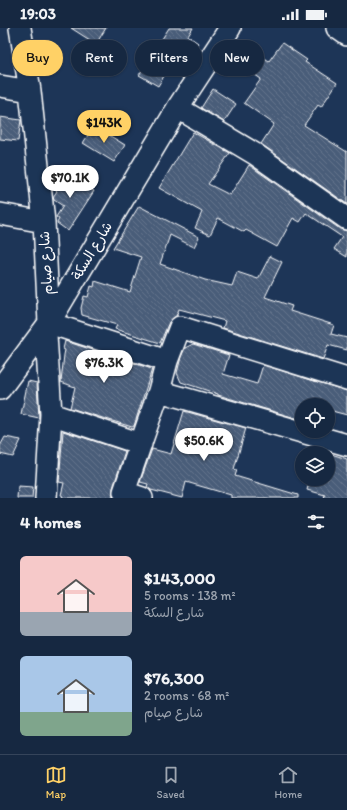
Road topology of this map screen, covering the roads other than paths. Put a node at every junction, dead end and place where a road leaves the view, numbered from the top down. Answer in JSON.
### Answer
{"nodes":[{"id":1,"x":20,"y":28,"type":"edge"},
{"id":2,"x":230,"y":28,"type":"edge"},
{"id":3,"x":337,"y":28,"type":"edge"},
{"id":4,"x":347,"y":35,"type":"edge"},
{"id":5,"x":0,"y":86,"type":"edge"},
{"id":6,"x":30,"y":91,"type":"junction"},
{"id":7,"x":178,"y":108,"type":"junction"},
{"id":8,"x":0,"y":214,"type":"edge"},
{"id":9,"x":347,"y":219,"type":"edge"},
{"id":10,"x":44,"y":222,"type":"junction"},
{"id":11,"x":49,"y":323,"type":"junction"},
{"id":12,"x":166,"y":361,"type":"junction"},
{"id":13,"x":347,"y":379,"type":"edge"},
{"id":14,"x":0,"y":389,"type":"edge"},
{"id":15,"x":159,"y":391,"type":"junction"},
{"id":16,"x":51,"y":414,"type":"junction"},
{"id":17,"x":141,"y":444,"type":"junction"},
{"id":18,"x":347,"y":445,"type":"edge"},
{"id":19,"x":46,"y":498,"type":"edge"},
{"id":20,"x":142,"y":498,"type":"edge"}],
"edges":[{"from":1,"to":6,"type":"street","name":"شارع صيام"},
{"from":2,"to":7,"type":"street","name":"شارع السكة"},
{"from":3,"to":4,"type":"street"},
{"from":5,"to":6,"type":"street"},
{"from":6,"to":10,"type":"street","name":"شارع صيام"},
{"from":7,"to":9,"type":"street"},
{"from":7,"to":11,"type":"street","name":"شارع السكة"},
{"from":8,"to":10,"type":"street"},
{"from":10,"to":11,"type":"street","name":"شارع صيام"},
{"from":11,"to":12,"type":"street"},
{"from":11,"to":14,"type":"street","name":"شارع السكة"},
{"from":11,"to":16,"type":"street","name":"شارع صيام"},
{"from":12,"to":13,"type":"street"},
{"from":12,"to":15,"type":"street"},
{"from":15,"to":17,"type":"street"},
{"from":15,"to":18,"type":"street"},
{"from":16,"to":17,"type":"street"},
{"from":16,"to":19,"type":"street","name":"شارع صيام"},
{"from":17,"to":20,"type":"street"}]}
